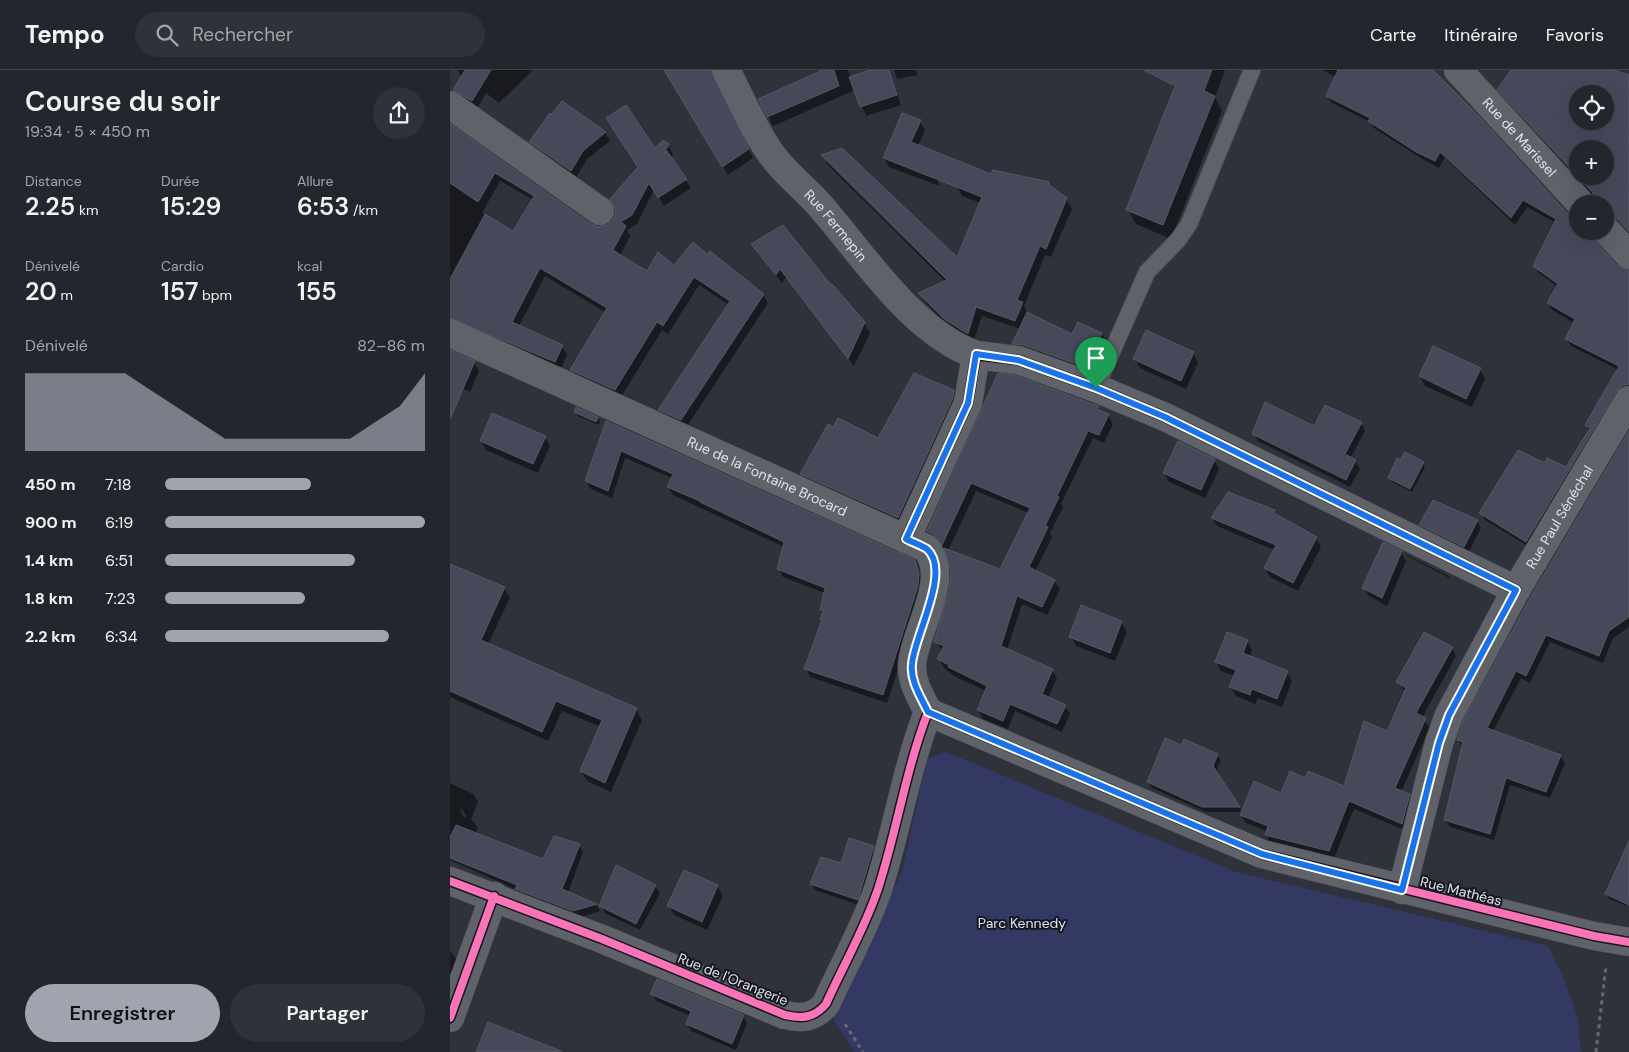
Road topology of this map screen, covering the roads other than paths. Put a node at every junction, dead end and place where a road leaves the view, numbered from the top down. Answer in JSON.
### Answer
{"nodes":[{"id":1,"x":726,"y":70,"type":"edge"},
{"id":2,"x":1252,"y":70,"type":"edge"},
{"id":3,"x":1458,"y":70,"type":"edge"},
{"id":4,"x":450,"y":105,"type":"edge"},
{"id":5,"x":1573,"y":195,"type":"edge"},
{"id":6,"x":600,"y":211,"type":"dead end"},
{"id":7,"x":1614,"y":239,"type":"edge"},
{"id":8,"x":1629,"y":255,"type":"edge"},
{"id":9,"x":450,"y":333,"type":"edge"},
{"id":10,"x":976,"y":354,"type":"junction"},
{"id":11,"x":1096,"y":388,"type":"junction"},
{"id":12,"x":1629,"y":400,"type":"edge"},
{"id":13,"x":906,"y":539,"type":"junction"},
{"id":14,"x":1516,"y":590,"type":"junction"},
{"id":15,"x":928,"y":712,"type":"junction"},
{"id":16,"x":450,"y":881,"type":"edge"},
{"id":17,"x":1402,"y":890,"type":"junction"},
{"id":18,"x":494,"y":896,"type":"junction"},
{"id":19,"x":1619,"y":941,"type":"edge"},
{"id":20,"x":450,"y":1018,"type":"edge"}],
"edges":[{"from":1,"to":10,"type":"street","name":"Rue Fermepin"},
{"from":2,"to":11,"type":"lane"},
{"from":3,"to":5,"type":"street","name":"Rue de Marissel"},
{"from":4,"to":6,"type":"street"},
{"from":7,"to":8,"type":"street"},
{"from":9,"to":13,"type":"street","name":"Rue de la Fontaine Brocard"},
{"from":10,"to":11,"type":"street","name":"Rue Fermepin"},
{"from":10,"to":13,"type":"street"},
{"from":11,"to":14,"type":"street","name":"Rue Fermepin"},
{"from":12,"to":14,"type":"street","name":"Rue Paul Sénéchal"},
{"from":13,"to":15,"type":"street","name":"Rue de la Fontaine Brocard"},
{"from":14,"to":17,"type":"street","name":"Rue Paul Sénéchal"},
{"from":15,"to":17,"type":"street","name":"Rue Mathéas"},
{"from":15,"to":18,"type":"street","name":"Rue de l'Orangerie"},
{"from":16,"to":18,"type":"street","name":"Rue de l'Orangerie"},
{"from":17,"to":19,"type":"street","name":"Rue Mathéas"},
{"from":18,"to":20,"type":"street"}]}
